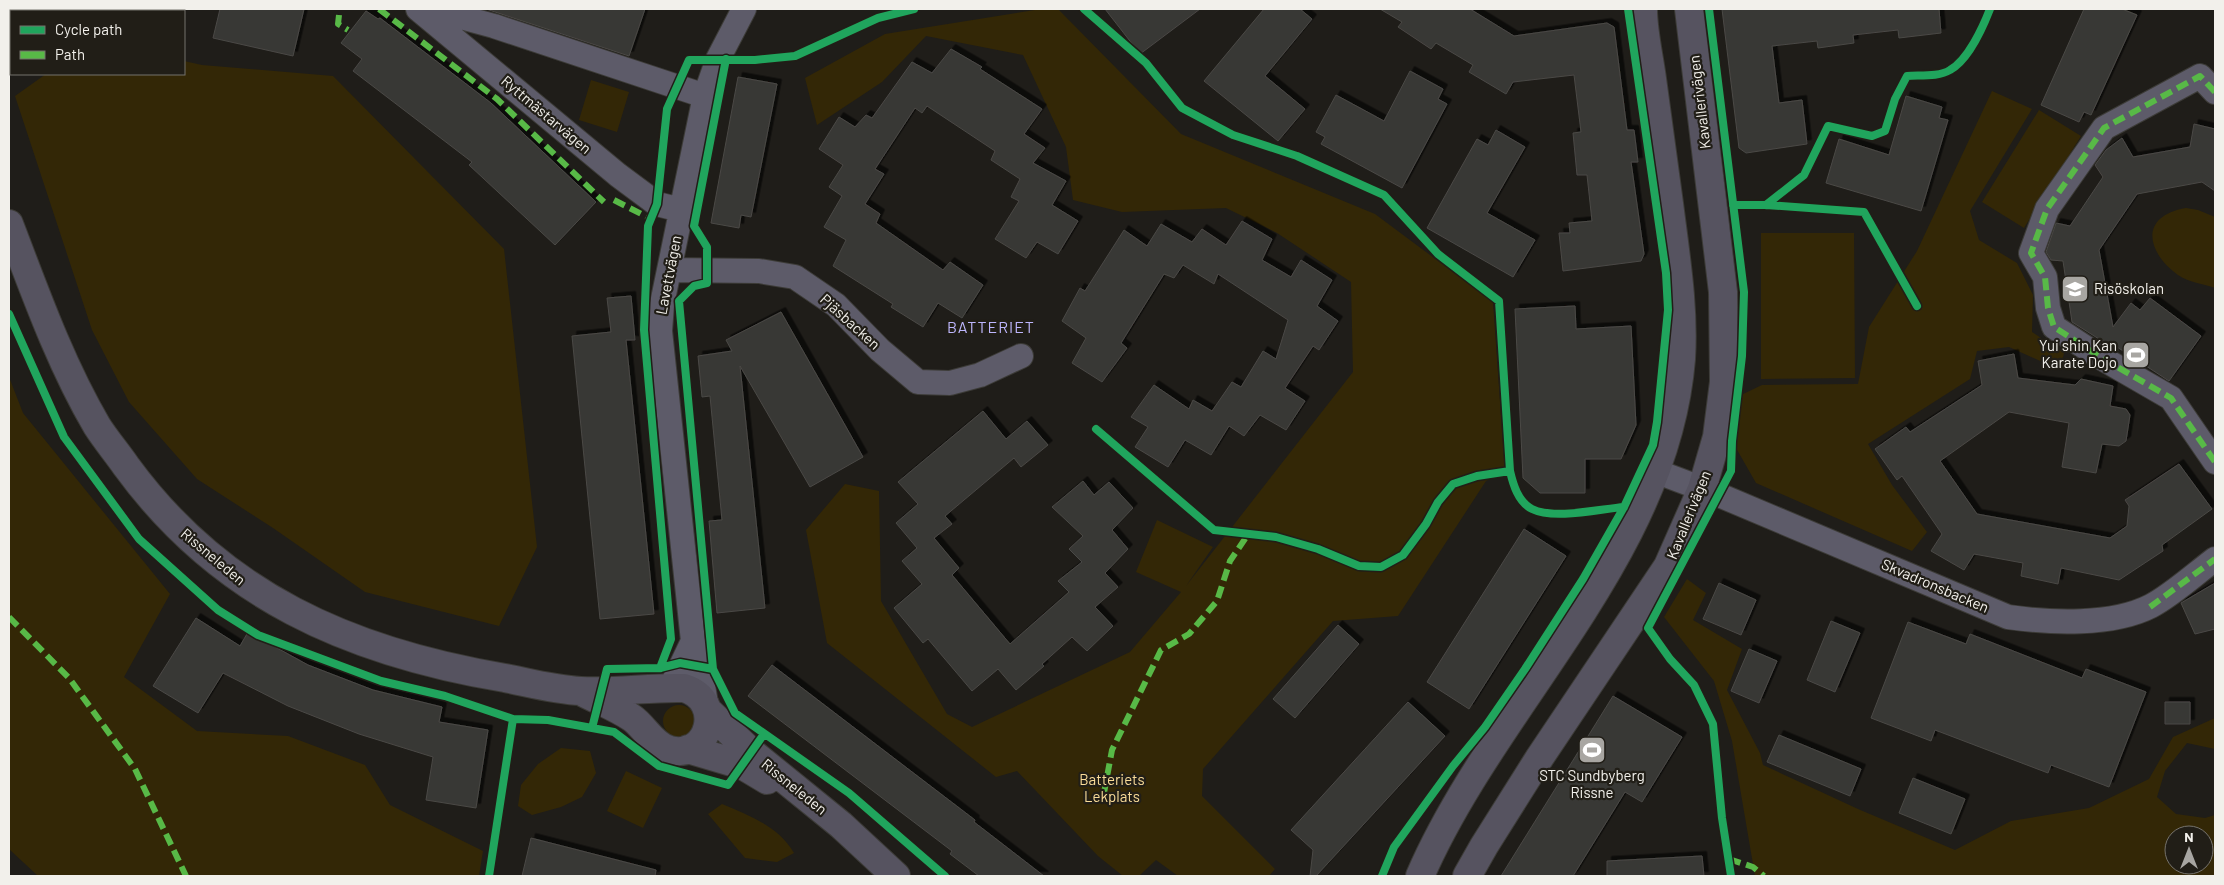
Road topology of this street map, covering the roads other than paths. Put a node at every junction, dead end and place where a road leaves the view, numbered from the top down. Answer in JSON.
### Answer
{"nodes":[{"id":1,"x":418,"y":9,"type":"edge"},
{"id":2,"x":431,"y":9,"type":"edge"},
{"id":3,"x":744,"y":9,"type":"edge"},
{"id":4,"x":1643,"y":9,"type":"edge"},
{"id":5,"x":1689,"y":9,"type":"edge"},
{"id":6,"x":2215,"y":92,"type":"edge"},
{"id":7,"x":705,"y":96,"type":"junction"},
{"id":8,"x":681,"y":210,"type":"junction"},
{"id":9,"x":9,"y":224,"type":"edge"},
{"id":10,"x":668,"y":270,"type":"junction"},
{"id":11,"x":1020,"y":356,"type":"dead end"},
{"id":12,"x":2215,"y":462,"type":"edge"},
{"id":13,"x":1655,"y":470,"type":"junction"},
{"id":14,"x":1702,"y":489,"type":"junction"},
{"id":15,"x":2215,"y":559,"type":"edge"},
{"id":16,"x":692,"y":641,"type":"junction"},
{"id":17,"x":667,"y":689,"type":"junction"},
{"id":18,"x":580,"y":691,"type":"junction"},
{"id":19,"x":707,"y":708,"type":"junction"},
{"id":20,"x":651,"y":736,"type":"junction"},
{"id":21,"x":688,"y":749,"type":"junction"},
{"id":22,"x":888,"y":869,"type":"edge"},
{"id":23,"x":1420,"y":876,"type":"edge"},
{"id":24,"x":1468,"y":876,"type":"edge"}],
"edges":[{"from":1,"to":8,"type":"street","name":"Ryttmästarvägen"},
{"from":2,"to":7,"type":"street"},
{"from":3,"to":7,"type":"street","name":"Lavettvägen"},
{"from":4,"to":13,"type":"street"},
{"from":5,"to":14,"type":"street","name":"Kavallerivägen"},
{"from":6,"to":12,"type":"street"},
{"from":7,"to":8,"type":"street","name":"Lavettvägen"},
{"from":8,"to":10,"type":"street","name":"Lavettvägen"},
{"from":9,"to":18,"type":"street","name":"Rissneleden"},
{"from":10,"to":11,"type":"street","name":"Pjäsbacken"},
{"from":10,"to":16,"type":"street","name":"Lavettvägen"},
{"from":13,"to":14,"type":"street","name":"Skvadronsbacken"},
{"from":13,"to":23,"type":"street"},
{"from":14,"to":15,"type":"street","name":"Skvadronsbacken"},
{"from":14,"to":24,"type":"street","name":"Kavallerivägen"},
{"from":16,"to":17,"type":"street"},
{"from":16,"to":19,"type":"street","name":"Lavettvägen"},
{"from":17,"to":18,"type":"street","name":"Rissneleden"},
{"from":17,"to":19,"type":"street","name":"Rissneleden"},
{"from":17,"to":20,"type":"street"},
{"from":18,"to":20,"type":"street","name":"Rissneleden"},
{"from":19,"to":21,"type":"street"},
{"from":19,"to":22,"type":"street","name":"Rissneleden"},
{"from":20,"to":21,"type":"street","name":"Rissneleden"},
{"from":21,"to":22,"type":"street","name":"Rissneleden"}]}
